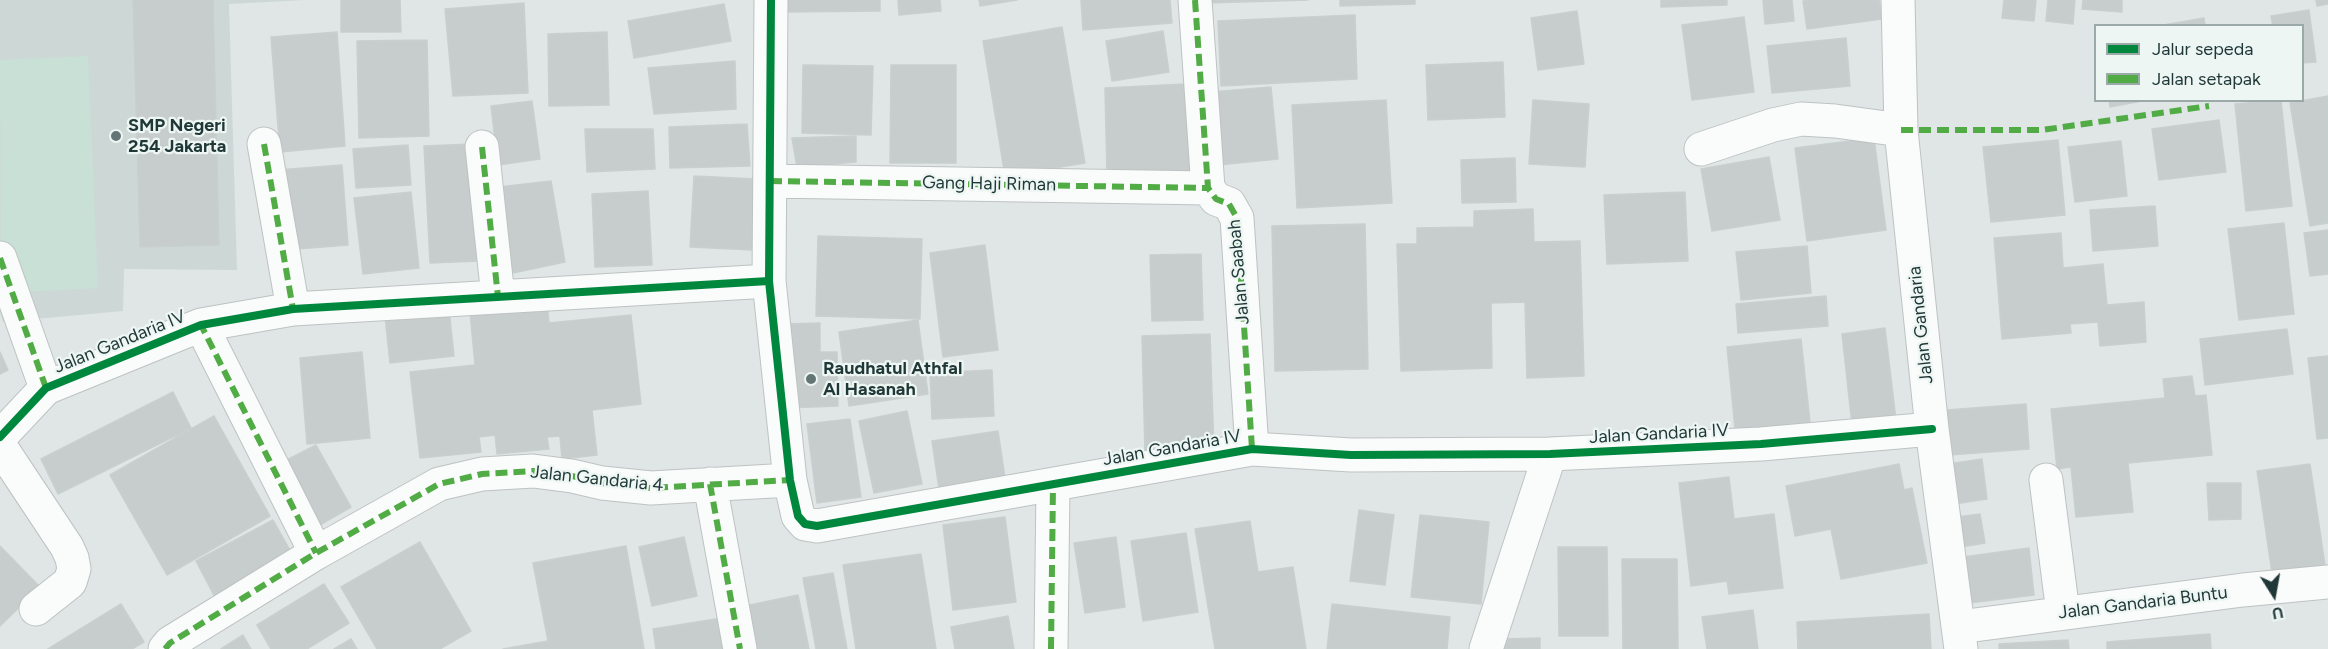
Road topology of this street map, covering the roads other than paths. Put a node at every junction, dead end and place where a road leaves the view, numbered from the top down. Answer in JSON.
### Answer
{"nodes":[{"id":1,"x":771,"y":0,"type":"edge"},
{"id":2,"x":1195,"y":0,"type":"edge"},
{"id":3,"x":1898,"y":0,"type":"edge"},
{"id":4,"x":1901,"y":130,"type":"junction"},
{"id":5,"x":264,"y":144,"type":"dead end"},
{"id":6,"x":482,"y":147,"type":"dead end"},
{"id":7,"x":1701,"y":148,"type":"dead end"},
{"id":8,"x":770,"y":181,"type":"junction"},
{"id":9,"x":1208,"y":188,"type":"junction"},
{"id":10,"x":0,"y":258,"type":"edge"},
{"id":11,"x":769,"y":281,"type":"junction"},
{"id":12,"x":498,"y":297,"type":"junction"},
{"id":13,"x":293,"y":309,"type":"junction"},
{"id":14,"x":201,"y":325,"type":"junction"},
{"id":15,"x":46,"y":388,"type":"junction"},
{"id":16,"x":1932,"y":429,"type":"junction"},
{"id":17,"x":0,"y":437,"type":"edge"},
{"id":18,"x":0,"y":446,"type":"edge"},
{"id":19,"x":1252,"y":449,"type":"junction"},
{"id":20,"x":1550,"y":454,"type":"junction"},
{"id":21,"x":790,"y":480,"type":"junction"},
{"id":22,"x":2046,"y":480,"type":"dead end"},
{"id":23,"x":710,"y":484,"type":"junction"},
{"id":24,"x":1053,"y":485,"type":"junction"},
{"id":25,"x":308,"y":559,"type":"junction"},
{"id":26,"x":2328,"y":582,"type":"edge"},
{"id":27,"x":36,"y":609,"type":"dead end"},
{"id":28,"x":2063,"y":613,"type":"junction"},
{"id":29,"x":1960,"y":638,"type":"edge"},
{"id":30,"x":165,"y":649,"type":"edge"},
{"id":31,"x":740,"y":649,"type":"edge"},
{"id":32,"x":1051,"y":649,"type":"edge"},
{"id":33,"x":1486,"y":649,"type":"edge"}],
"edges":[{"from":1,"to":8,"type":"street","name":"Jalan Gandaria IV"},
{"from":2,"to":9,"type":"street"},
{"from":3,"to":4,"type":"street","name":"Jalan Gandaria"},
{"from":4,"to":7,"type":"street"},
{"from":4,"to":16,"type":"street","name":"Jalan Gandaria"},
{"from":5,"to":13,"type":"street"},
{"from":6,"to":12,"type":"street"},
{"from":8,"to":9,"type":"street","name":"Gang Haji Riman"},
{"from":8,"to":11,"type":"street","name":"Jalan Gandaria IV"},
{"from":9,"to":19,"type":"street","name":"Jalan Saabah"},
{"from":10,"to":15,"type":"street"},
{"from":11,"to":12,"type":"street"},
{"from":11,"to":21,"type":"street","name":"Jalan Gandaria IV"},
{"from":12,"to":13,"type":"street"},
{"from":13,"to":14,"type":"street"},
{"from":14,"to":15,"type":"street","name":"Jalan Gandaria IV"},
{"from":14,"to":25,"type":"street","name":"Jalan Gandaria IV"},
{"from":15,"to":17,"type":"street","name":"Jalan Gandaria IV"},
{"from":16,"to":20,"type":"street","name":"Jalan Gandaria IV"},
{"from":16,"to":29,"type":"street","name":"Jalan Gandaria"},
{"from":18,"to":27,"type":"street"},
{"from":19,"to":20,"type":"street","name":"Jalan Gandaria IV"},
{"from":19,"to":24,"type":"street","name":"Jalan Gandaria IV"},
{"from":20,"to":33,"type":"street"},
{"from":21,"to":23,"type":"street","name":"Jalan Gandaria 4"},
{"from":21,"to":24,"type":"street","name":"Jalan Gandaria IV"},
{"from":22,"to":28,"type":"street"},
{"from":23,"to":25,"type":"street","name":"Jalan Gandaria 4"},
{"from":23,"to":31,"type":"street"},
{"from":24,"to":32,"type":"street"},
{"from":25,"to":30,"type":"street","name":"Jalan Gandaria 4"},
{"from":26,"to":28,"type":"street","name":"Jalan Gandaria Buntu"},
{"from":28,"to":29,"type":"street","name":"Jalan Gandaria Buntu"}]}
